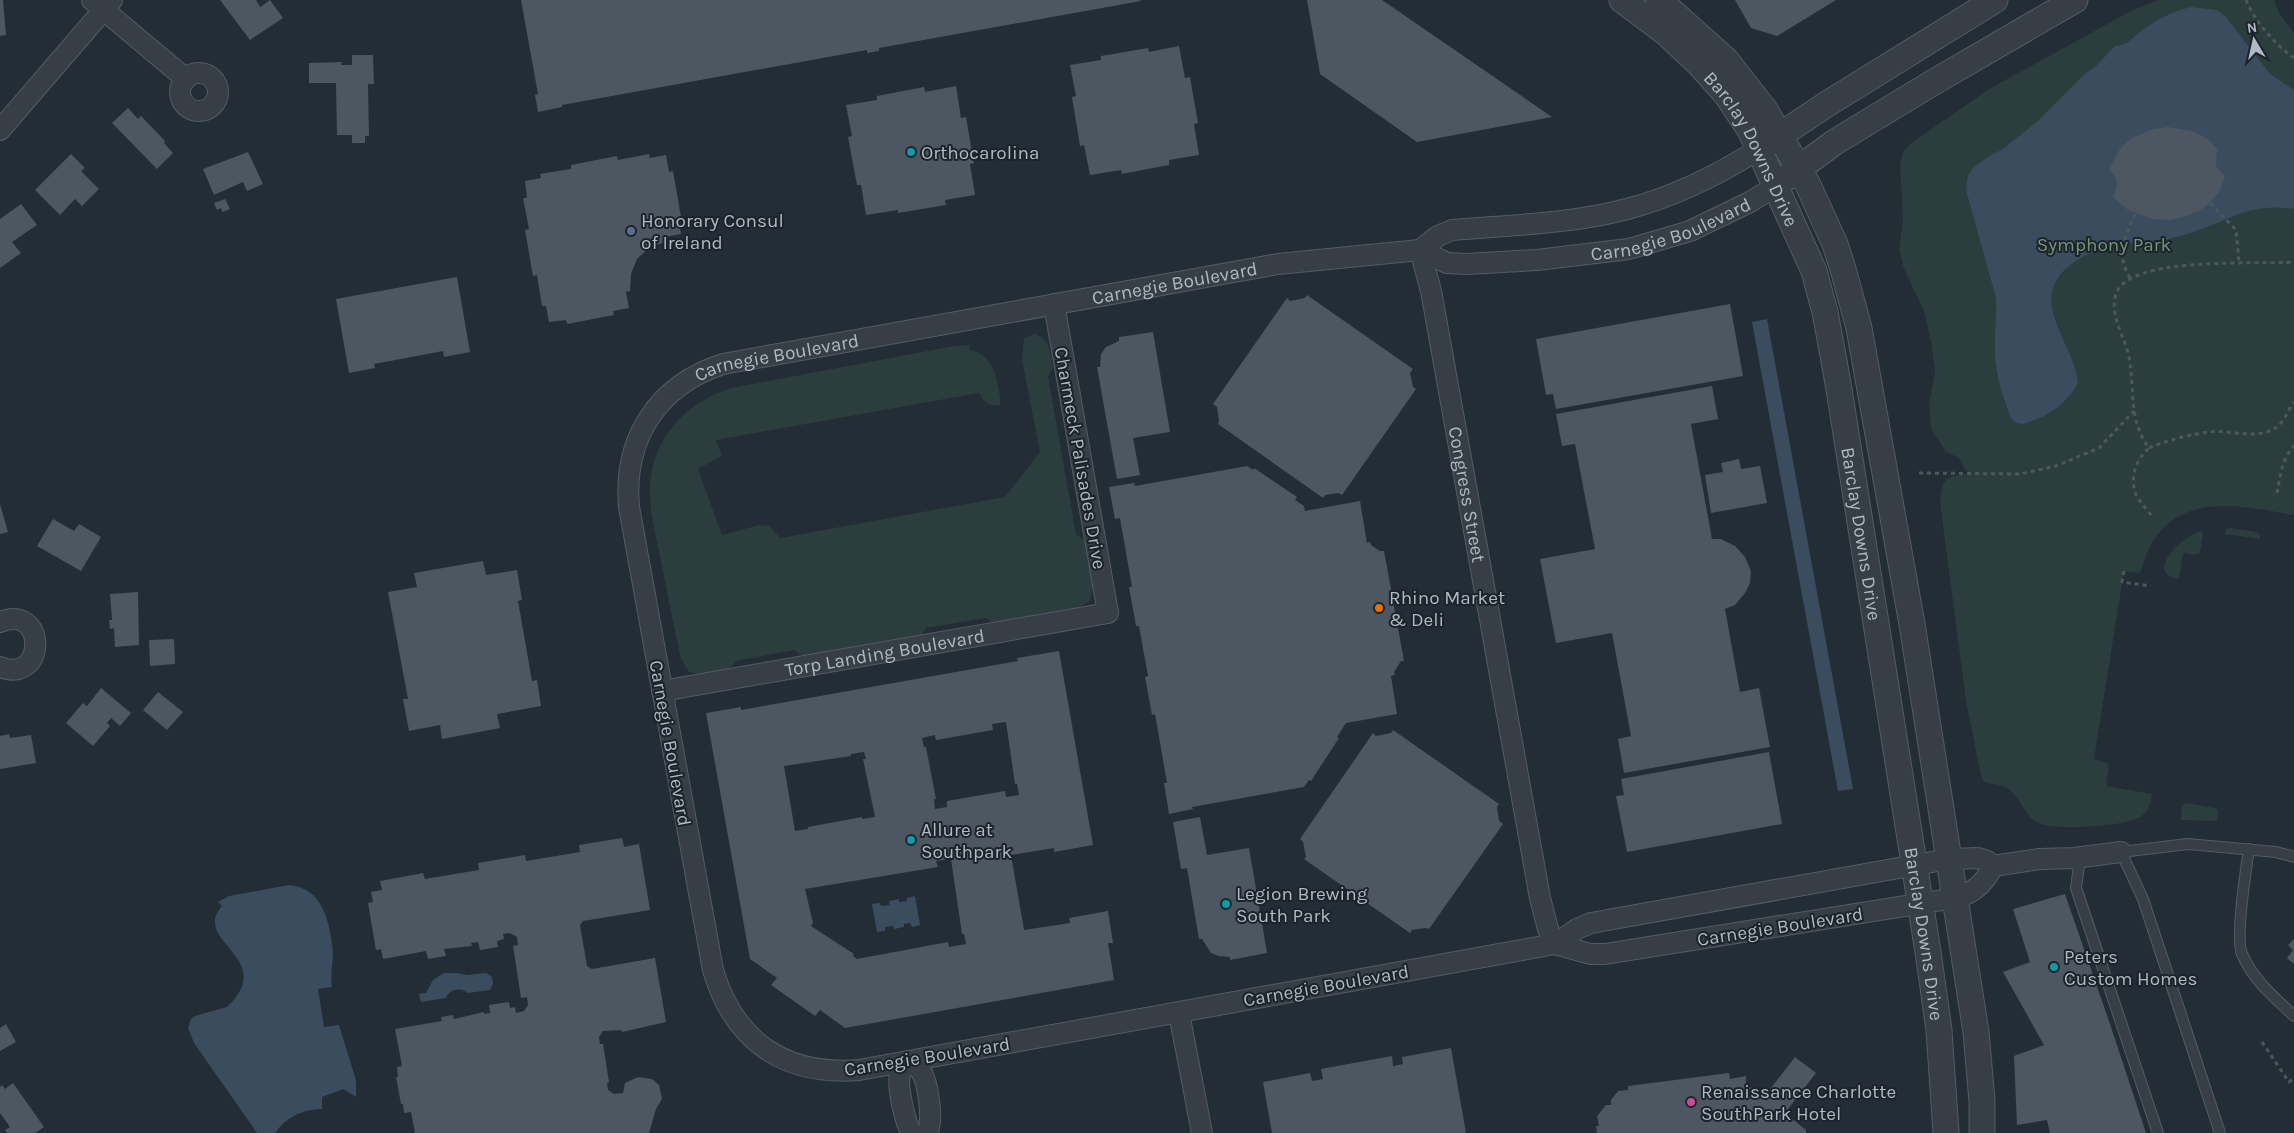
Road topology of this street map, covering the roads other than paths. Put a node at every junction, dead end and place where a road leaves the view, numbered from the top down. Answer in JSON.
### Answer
{"nodes":[{"id":1,"x":1622,"y":0,"type":"edge"},
{"id":2,"x":1659,"y":0,"type":"edge"},
{"id":3,"x":1995,"y":0,"type":"edge"},
{"id":4,"x":2075,"y":0,"type":"edge"},
{"id":5,"x":102,"y":3,"type":"edge"},
{"id":6,"x":186,"y":79,"type":"dead end"},
{"id":7,"x":0,"y":130,"type":"edge"},
{"id":8,"x":1781,"y":135,"type":"junction"},
{"id":9,"x":1759,"y":149,"type":"junction"},
{"id":10,"x":1799,"y":168,"type":"junction"},
{"id":11,"x":1776,"y":186,"type":"junction"},
{"id":12,"x":1420,"y":250,"type":"junction"},
{"id":13,"x":1054,"y":304,"type":"junction"},
{"id":14,"x":1108,"y":613,"type":"joint"},
{"id":15,"x":0,"y":622,"type":"edge"},
{"id":16,"x":0,"y":667,"type":"edge"},
{"id":17,"x":662,"y":691,"type":"junction"},
{"id":18,"x":2249,"y":849,"type":"junction"},
{"id":19,"x":2121,"y":852,"type":"junction"},
{"id":20,"x":2294,"y":857,"type":"edge"},
{"id":21,"x":2080,"y":858,"type":"junction"},
{"id":22,"x":1949,"y":859,"type":"junction"},
{"id":23,"x":1914,"y":865,"type":"junction"},
{"id":24,"x":1994,"y":866,"type":"junction"},
{"id":25,"x":1955,"y":898,"type":"junction"},
{"id":26,"x":1921,"y":903,"type":"junction"},
{"id":27,"x":1555,"y":944,"type":"junction"},
{"id":28,"x":1179,"y":1013,"type":"junction"},
{"id":29,"x":2294,"y":1016,"type":"edge"},
{"id":30,"x":908,"y":1061,"type":"junction"},
{"id":31,"x":912,"y":1133,"type":"edge"},
{"id":32,"x":927,"y":1133,"type":"edge"},
{"id":33,"x":1202,"y":1133,"type":"edge"},
{"id":34,"x":1946,"y":1133,"type":"edge"},
{"id":35,"x":1982,"y":1133,"type":"edge"},
{"id":36,"x":2158,"y":1133,"type":"edge"},
{"id":37,"x":2220,"y":1133,"type":"edge"}],
"edges":[{"from":1,"to":9,"type":"street","name":"Barclay Downs Drive"},
{"from":2,"to":8,"type":"street","name":"Barclay Downs Drive"},
{"from":3,"to":8,"type":"street","name":"Carnegie Boulevard"},
{"from":4,"to":10,"type":"street","name":"Carnegie Boulevard"},
{"from":5,"to":6,"type":"street"},
{"from":5,"to":7,"type":"street"},
{"from":8,"to":9,"type":"street","name":"Carnegie Boulevard"},
{"from":8,"to":10,"type":"street","name":"Barclay Downs Drive"},
{"from":9,"to":11,"type":"street","name":"Barclay Downs Drive"},
{"from":9,"to":12,"type":"street","name":"Carnegie Boulevard"},
{"from":10,"to":11,"type":"street","name":"Carnegie Boulevard"},
{"from":10,"to":22,"type":"street","name":"Barclay Downs Drive"},
{"from":11,"to":12,"type":"street","name":"Carnegie Boulevard"},
{"from":11,"to":23,"type":"street","name":"Barclay Downs Drive"},
{"from":12,"to":13,"type":"street","name":"Carnegie Boulevard"},
{"from":12,"to":27,"type":"street","name":"Congress Street"},
{"from":13,"to":14,"type":"street","name":"Charmeck Palisades Drive"},
{"from":13,"to":17,"type":"street","name":"Carnegie Boulevard"},
{"from":14,"to":17,"type":"street","name":"Torp Landing Boulevard"},
{"from":15,"to":16,"type":"street"},
{"from":17,"to":30,"type":"street","name":"Carnegie Boulevard"},
{"from":18,"to":19,"type":"lane"},
{"from":18,"to":20,"type":"lane"},
{"from":18,"to":29,"type":"lane"},
{"from":19,"to":21,"type":"street","name":"Carnegie Boulevard"},
{"from":19,"to":37,"type":"lane"},
{"from":21,"to":24,"type":"street","name":"Carnegie Boulevard"},
{"from":21,"to":36,"type":"lane"},
{"from":22,"to":23,"type":"street","name":"Carnegie Boulevard"},
{"from":22,"to":24,"type":"street","name":"Carnegie Boulevard"},
{"from":22,"to":25,"type":"street","name":"Barclay Downs Drive"},
{"from":23,"to":26,"type":"street","name":"Barclay Downs Drive"},
{"from":23,"to":27,"type":"street","name":"Carnegie Boulevard"},
{"from":24,"to":25,"type":"street","name":"Carnegie Boulevard"},
{"from":25,"to":26,"type":"street","name":"Carnegie Boulevard"},
{"from":25,"to":35,"type":"street","name":"Barclay Downs Drive"},
{"from":26,"to":27,"type":"street","name":"Carnegie Boulevard"},
{"from":26,"to":34,"type":"street","name":"Barclay Downs Drive"},
{"from":27,"to":28,"type":"street","name":"Carnegie Boulevard"},
{"from":28,"to":30,"type":"street","name":"Carnegie Boulevard"},
{"from":28,"to":33,"type":"street"},
{"from":30,"to":31,"type":"street"},
{"from":30,"to":32,"type":"street"}]}
